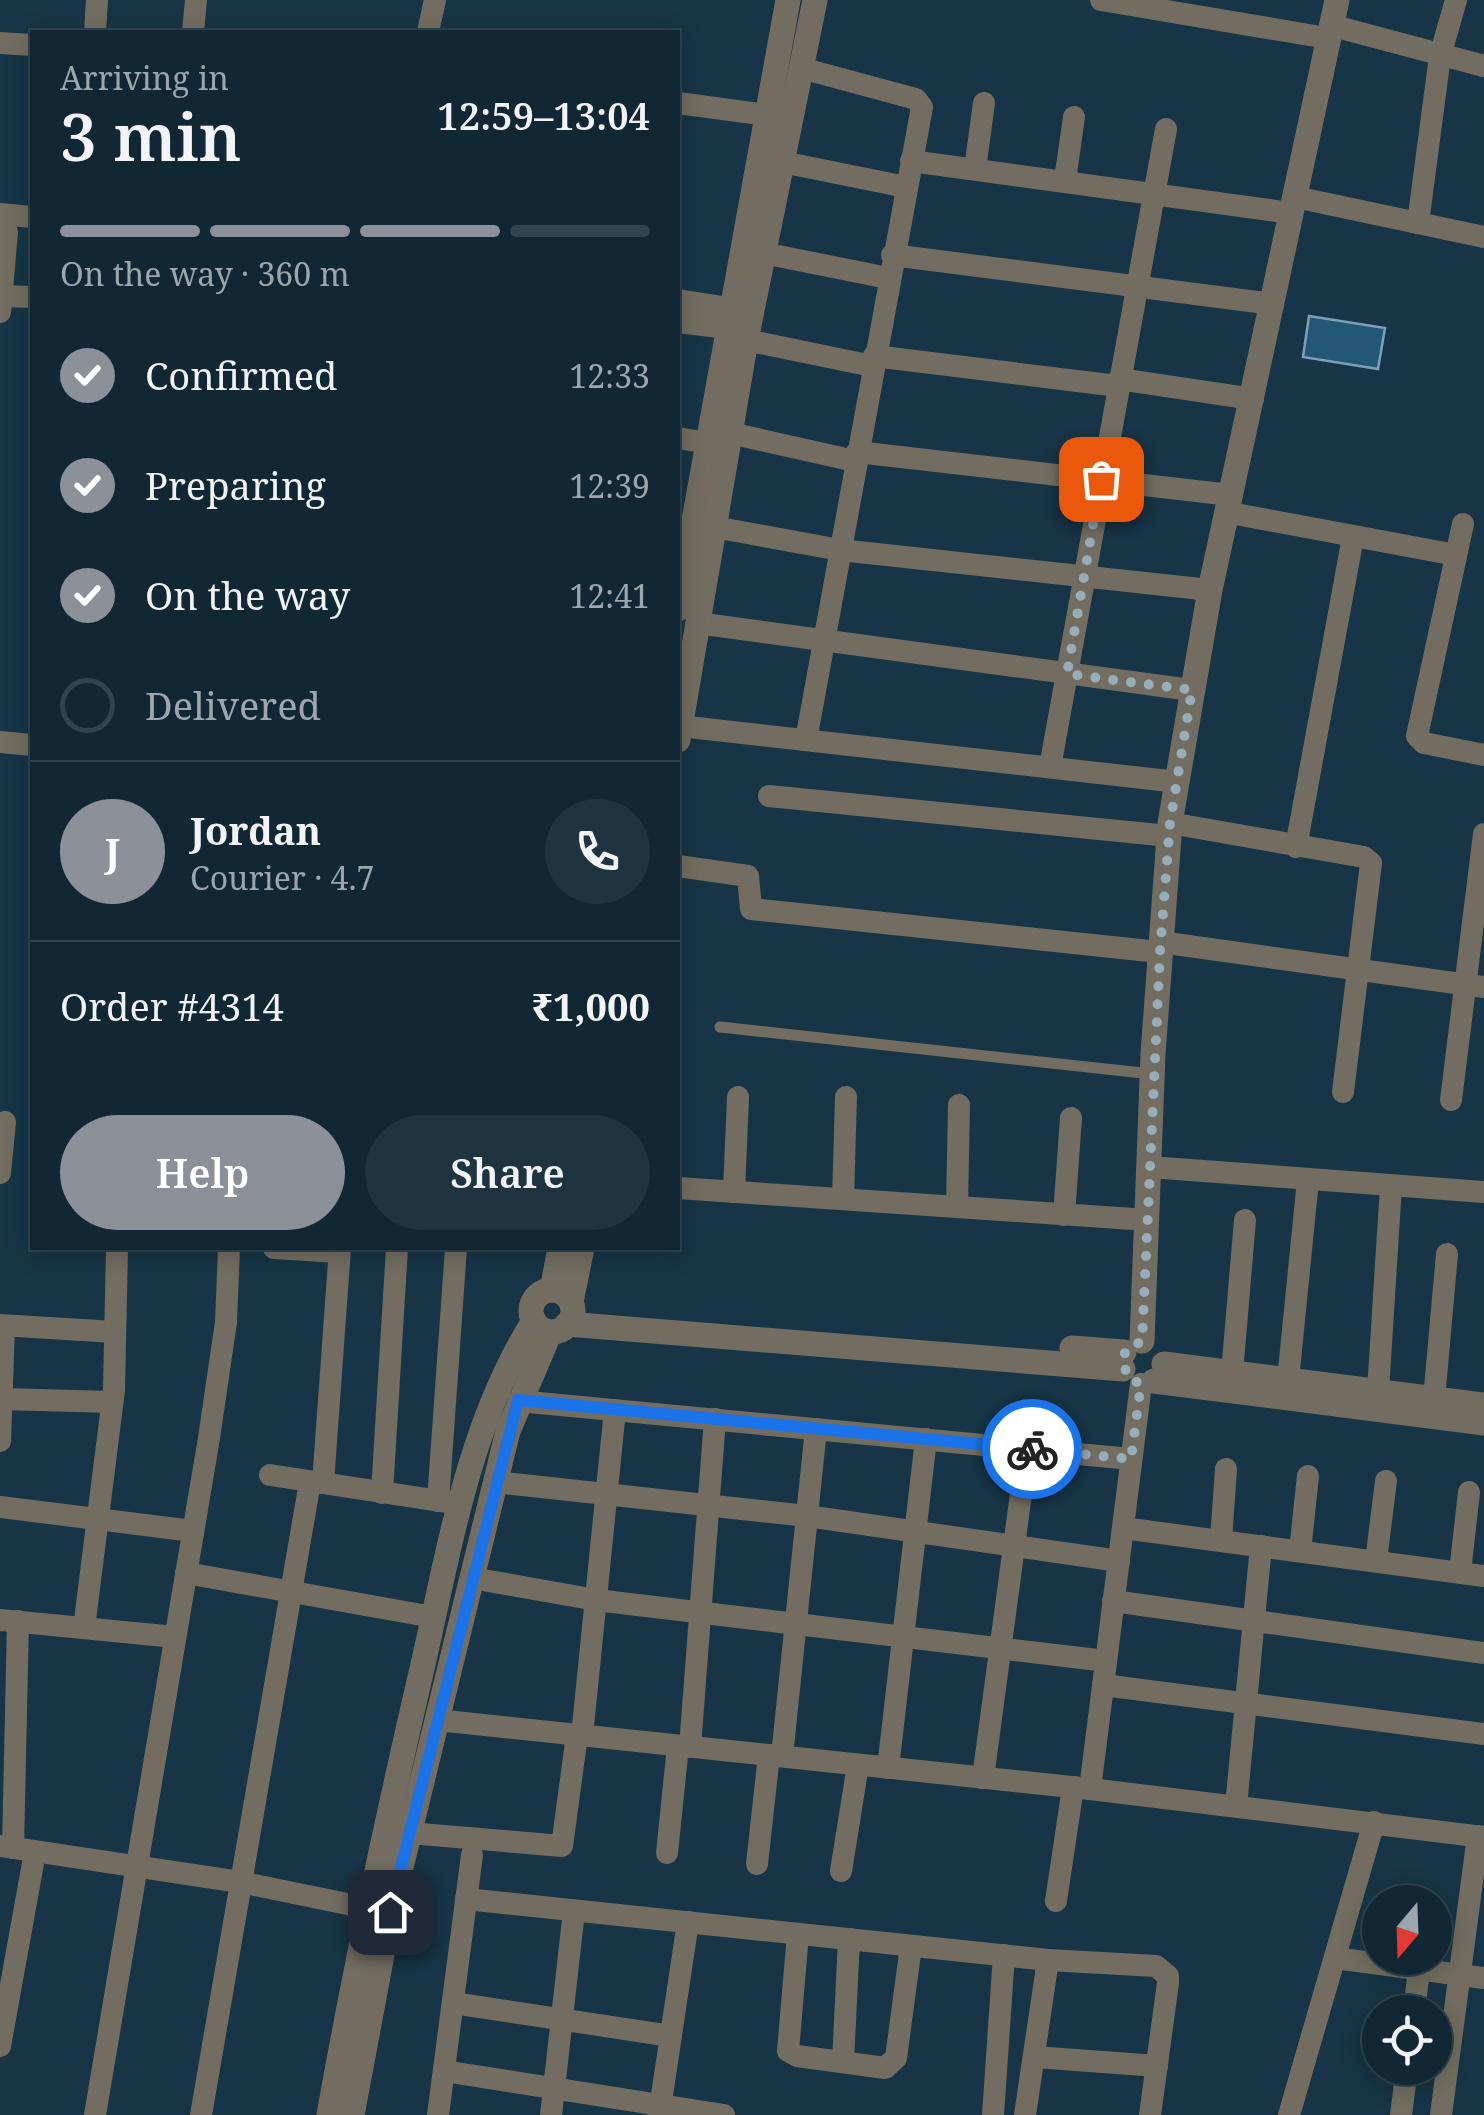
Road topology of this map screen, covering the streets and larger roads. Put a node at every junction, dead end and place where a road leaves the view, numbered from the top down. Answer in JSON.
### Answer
{"nodes":[{"id":1,"x":97,"y":0,"type":"edge"},
{"id":2,"x":196,"y":0,"type":"edge"},
{"id":3,"x":436,"y":0,"type":"edge"},
{"id":4,"x":788,"y":0,"type":"edge"},
{"id":5,"x":815,"y":0,"type":"edge"},
{"id":6,"x":1101,"y":0,"type":"edge"},
{"id":7,"x":1456,"y":0,"type":"edge"},
{"id":8,"x":1166,"y":5,"type":"edge"},
{"id":9,"x":1332,"y":21,"type":"edge"},
{"id":10,"x":95,"y":30,"type":"edge"},
{"id":11,"x":193,"y":30,"type":"edge"},
{"id":12,"x":428,"y":30,"type":"edge"},
{"id":13,"x":0,"y":43,"type":"edge"},
{"id":14,"x":30,"y":45,"type":"edge"},
{"id":15,"x":1440,"y":56,"type":"junction"},
{"id":16,"x":1484,"y":66,"type":"edge"},
{"id":17,"x":801,"y":68,"type":"junction"},
{"id":18,"x":680,"y":104,"type":"edge"},
{"id":19,"x":984,"y":104,"type":"dead end"},
{"id":20,"x":767,"y":114,"type":"junction"},
{"id":21,"x":1074,"y":117,"type":"dead end"},
{"id":22,"x":1166,"y":129,"type":"dead end"},
{"id":23,"x":912,"y":161,"type":"junction"},
{"id":24,"x":782,"y":162,"type":"junction"},
{"id":25,"x":975,"y":169,"type":"junction"},
{"id":26,"x":1065,"y":180,"type":"junction"},
{"id":27,"x":906,"y":187,"type":"junction"},
{"id":28,"x":1154,"y":191,"type":"junction"},
{"id":29,"x":1293,"y":205,"type":"junction"},
{"id":30,"x":30,"y":219,"type":"edge"},
{"id":31,"x":1418,"y":223,"type":"junction"},
{"id":32,"x":2,"y":226,"type":"edge"},
{"id":33,"x":30,"y":233,"type":"edge"},
{"id":34,"x":1484,"y":237,"type":"edge"},
{"id":35,"x":763,"y":253,"type":"junction"},
{"id":36,"x":890,"y":266,"type":"junction"},
{"id":37,"x":1134,"y":288,"type":"junction"},
{"id":38,"x":30,"y":297,"type":"edge"},
{"id":39,"x":680,"y":301,"type":"edge"},
{"id":40,"x":1,"y":304,"type":"edge"},
{"id":41,"x":1273,"y":304,"type":"junction"},
{"id":42,"x":680,"y":322,"type":"edge"},
{"id":43,"x":741,"y":324,"type":"junction"},
{"id":44,"x":873,"y":361,"type":"junction"},
{"id":45,"x":1118,"y":382,"type":"junction"},
{"id":46,"x":1253,"y":399,"type":"junction"},
{"id":47,"x":680,"y":438,"type":"edge"},
{"id":48,"x":718,"y":438,"type":"junction"},
{"id":49,"x":856,"y":456,"type":"junction"},
{"id":50,"x":1101,"y":479,"type":"junction"},
{"id":51,"x":1230,"y":504,"type":"junction"},
{"id":52,"x":1462,"y":524,"type":"dead end"},
{"id":53,"x":714,"y":528,"type":"junction"},
{"id":54,"x":1354,"y":537,"type":"junction"},
{"id":55,"x":683,"y":549,"type":"edge"},
{"id":56,"x":840,"y":550,"type":"junction"},
{"id":57,"x":1456,"y":555,"type":"junction"},
{"id":58,"x":1084,"y":574,"type":"junction"},
{"id":59,"x":1210,"y":590,"type":"junction"},
{"id":60,"x":688,"y":616,"type":"edge"},
{"id":61,"x":823,"y":643,"type":"junction"},
{"id":62,"x":1067,"y":674,"type":"junction"},
{"id":63,"x":1192,"y":690,"type":"junction"},
{"id":64,"x":680,"y":720,"type":"edge"},
{"id":65,"x":680,"y":733,"type":"edge"},
{"id":66,"x":806,"y":740,"type":"junction"},
{"id":67,"x":0,"y":742,"type":"edge"},
{"id":68,"x":30,"y":745,"type":"edge"},
{"id":69,"x":1484,"y":755,"type":"edge"},
{"id":70,"x":1050,"y":768,"type":"junction"},
{"id":71,"x":1178,"y":782,"type":"junction"},
{"id":72,"x":769,"y":796,"type":"dead end"},
{"id":73,"x":1170,"y":830,"type":"junction"},
{"id":74,"x":1484,"y":834,"type":"edge"},
{"id":75,"x":1296,"y":847,"type":"junction"},
{"id":76,"x":680,"y":866,"type":"edge"},
{"id":77,"x":1160,"y":947,"type":"junction"},
{"id":78,"x":1358,"y":970,"type":"junction"},
{"id":79,"x":1473,"y":985,"type":"edge"},
{"id":80,"x":1343,"y":1092,"type":"dead end"},
{"id":81,"x":738,"y":1097,"type":"dead end"},
{"id":82,"x":846,"y":1097,"type":"dead end"},
{"id":83,"x":1450,"y":1100,"type":"dead end"},
{"id":84,"x":959,"y":1105,"type":"dead end"},
{"id":85,"x":1070,"y":1118,"type":"dead end"},
{"id":86,"x":5,"y":1122,"type":"dead end"},
{"id":87,"x":1150,"y":1167,"type":"junction"},
{"id":88,"x":0,"y":1173,"type":"edge"},
{"id":89,"x":1308,"y":1180,"type":"junction"},
{"id":90,"x":1391,"y":1186,"type":"junction"},
{"id":91,"x":680,"y":1188,"type":"edge"},
{"id":92,"x":734,"y":1192,"type":"junction"},
{"id":93,"x":1484,"y":1192,"type":"edge"},
{"id":94,"x":843,"y":1199,"type":"junction"},
{"id":95,"x":957,"y":1207,"type":"junction"},
{"id":96,"x":1064,"y":1215,"type":"junction"},
{"id":97,"x":1148,"y":1220,"type":"junction"},
{"id":98,"x":1245,"y":1220,"type":"dead end"},
{"id":99,"x":116,"y":1250,"type":"edge"},
{"id":100,"x":230,"y":1250,"type":"edge"},
{"id":101,"x":339,"y":1250,"type":"edge"},
{"id":102,"x":398,"y":1250,"type":"edge"},
{"id":103,"x":456,"y":1250,"type":"edge"},
{"id":104,"x":560,"y":1250,"type":"edge"},
{"id":105,"x":581,"y":1250,"type":"edge"},
{"id":106,"x":1447,"y":1254,"type":"dead end"},
{"id":107,"x":558,"y":1313,"type":"junction"},
{"id":108,"x":2,"y":1325,"type":"edge"},
{"id":109,"x":116,"y":1332,"type":"junction"},
{"id":110,"x":1141,"y":1365,"type":"junction"},
{"id":111,"x":1232,"y":1372,"type":"junction"},
{"id":112,"x":1288,"y":1380,"type":"junction"},
{"id":113,"x":1378,"y":1391,"type":"junction"},
{"id":114,"x":2,"y":1398,"type":"edge"},
{"id":115,"x":1434,"y":1398,"type":"junction"},
{"id":116,"x":518,"y":1400,"type":"junction"},
{"id":117,"x":112,"y":1402,"type":"junction"},
{"id":118,"x":1484,"y":1405,"type":"edge"},
{"id":119,"x":616,"y":1410,"type":"junction"},
{"id":120,"x":715,"y":1420,"type":"junction"},
{"id":121,"x":1484,"y":1423,"type":"edge"},
{"id":122,"x":816,"y":1429,"type":"junction"},
{"id":123,"x":926,"y":1439,"type":"junction"},
{"id":124,"x":0,"y":1441,"type":"edge"},
{"id":125,"x":1027,"y":1449,"type":"junction"},
{"id":126,"x":1131,"y":1459,"type":"junction"},
{"id":127,"x":1226,"y":1469,"type":"dead end"},
{"id":128,"x":270,"y":1475,"type":"dead end"},
{"id":129,"x":1308,"y":1476,"type":"dead end"},
{"id":130,"x":1386,"y":1481,"type":"dead end"},
{"id":131,"x":317,"y":1482,"type":"junction"},
{"id":132,"x":495,"y":1482,"type":"junction"},
{"id":133,"x":382,"y":1492,"type":"junction"},
{"id":134,"x":1468,"y":1492,"type":"dead end"},
{"id":135,"x":607,"y":1494,"type":"junction"},
{"id":136,"x":450,"y":1503,"type":"junction"},
{"id":137,"x":709,"y":1505,"type":"junction"},
{"id":138,"x":0,"y":1507,"type":"edge"},
{"id":139,"x":807,"y":1516,"type":"junction"},
{"id":140,"x":98,"y":1517,"type":"junction"},
{"id":141,"x":1123,"y":1528,"type":"junction"},
{"id":142,"x":193,"y":1531,"type":"junction"},
{"id":143,"x":916,"y":1532,"type":"junction"},
{"id":144,"x":1221,"y":1540,"type":"junction"},
{"id":145,"x":1014,"y":1545,"type":"junction"},
{"id":146,"x":1261,"y":1546,"type":"junction"},
{"id":147,"x":1300,"y":1551,"type":"junction"},
{"id":148,"x":1118,"y":1561,"type":"junction"},
{"id":149,"x":1376,"y":1561,"type":"junction"},
{"id":150,"x":186,"y":1572,"type":"junction"},
{"id":151,"x":1472,"y":1574,"type":"edge"},
{"id":152,"x":472,"y":1578,"type":"junction"},
{"id":153,"x":292,"y":1589,"type":"junction"},
{"id":154,"x":596,"y":1600,"type":"junction"},
{"id":155,"x":1114,"y":1601,"type":"junction"},
{"id":156,"x":700,"y":1610,"type":"junction"},
{"id":157,"x":434,"y":1618,"type":"junction"},
{"id":158,"x":1254,"y":1620,"type":"junction"},
{"id":159,"x":9,"y":1621,"type":"edge"},
{"id":160,"x":796,"y":1621,"type":"junction"},
{"id":161,"x":84,"y":1628,"type":"junction"},
{"id":162,"x":176,"y":1636,"type":"junction"},
{"id":163,"x":903,"y":1639,"type":"junction"},
{"id":164,"x":1000,"y":1650,"type":"junction"},
{"id":165,"x":1484,"y":1653,"type":"edge"},
{"id":166,"x":1106,"y":1661,"type":"junction"},
{"id":167,"x":1103,"y":1685,"type":"junction"},
{"id":168,"x":1246,"y":1702,"type":"junction"},
{"id":169,"x":437,"y":1720,"type":"junction"},
{"id":170,"x":1484,"y":1734,"type":"edge"},
{"id":171,"x":580,"y":1735,"type":"junction"},
{"id":172,"x":684,"y":1746,"type":"junction"},
{"id":173,"x":775,"y":1756,"type":"junction"},
{"id":174,"x":858,"y":1765,"type":"junction"},
{"id":175,"x":888,"y":1768,"type":"junction"},
{"id":176,"x":984,"y":1778,"type":"junction"},
{"id":177,"x":1082,"y":1788,"type":"junction"},
{"id":178,"x":1236,"y":1806,"type":"junction"},
{"id":179,"x":1374,"y":1822,"type":"junction"},
{"id":180,"x":409,"y":1834,"type":"junction"},
{"id":181,"x":1481,"y":1837,"type":"edge"},
{"id":182,"x":16,"y":1848,"type":"edge"},
{"id":183,"x":667,"y":1853,"type":"dead end"},
{"id":184,"x":472,"y":1855,"type":"dead end"},
{"id":185,"x":757,"y":1864,"type":"dead end"},
{"id":186,"x":136,"y":1869,"type":"junction"},
{"id":187,"x":841,"y":1871,"type":"dead end"},
{"id":188,"x":240,"y":1882,"type":"junction"},
{"id":189,"x":466,"y":1899,"type":"junction"},
{"id":190,"x":1056,"y":1901,"type":"dead end"},
{"id":191,"x":366,"y":1908,"type":"junction"},
{"id":192,"x":574,"y":1910,"type":"junction"},
{"id":193,"x":688,"y":1922,"type":"junction"},
{"id":194,"x":798,"y":1934,"type":"junction"},
{"id":195,"x":849,"y":1939,"type":"junction"},
{"id":196,"x":911,"y":1946,"type":"junction"},
{"id":197,"x":1004,"y":1955,"type":"junction"},
{"id":198,"x":1335,"y":1958,"type":"junction"},
{"id":199,"x":1048,"y":1960,"type":"junction"},
{"id":200,"x":1362,"y":1961,"type":"edge"},
{"id":201,"x":1452,"y":1973,"type":"edge"},
{"id":202,"x":1457,"y":1974,"type":"junction"},
{"id":203,"x":1484,"y":1978,"type":"edge"},
{"id":204,"x":453,"y":2002,"type":"junction"},
{"id":205,"x":562,"y":2018,"type":"junction"},
{"id":206,"x":671,"y":2036,"type":"junction"},
{"id":207,"x":0,"y":2046,"type":"edge"},
{"id":208,"x":1035,"y":2057,"type":"junction"},
{"id":209,"x":843,"y":2062,"type":"junction"},
{"id":210,"x":1157,"y":2066,"type":"junction"},
{"id":211,"x":444,"y":2071,"type":"junction"},
{"id":212,"x":554,"y":2085,"type":"junction"},
{"id":213,"x":1405,"y":2085,"type":"edge"},
{"id":214,"x":660,"y":2109,"type":"edge"},
{"id":215,"x":95,"y":2115,"type":"edge"},
{"id":216,"x":201,"y":2115,"type":"edge"},
{"id":217,"x":329,"y":2115,"type":"edge"},
{"id":218,"x":352,"y":2115,"type":"edge"},
{"id":219,"x":438,"y":2115,"type":"edge"},
{"id":220,"x":551,"y":2115,"type":"edge"},
{"id":221,"x":724,"y":2115,"type":"edge"},
{"id":222,"x":993,"y":2115,"type":"edge"},
{"id":223,"x":1025,"y":2115,"type":"edge"},
{"id":224,"x":1150,"y":2115,"type":"edge"},
{"id":225,"x":1290,"y":2115,"type":"edge"},
{"id":226,"x":1401,"y":2115,"type":"edge"},
{"id":227,"x":1441,"y":2115,"type":"edge"}],
"edges":[{"from":1,"to":10,"type":"street"},
{"from":2,"to":11,"type":"street"},
{"from":3,"to":12,"type":"street"},
{"from":4,"to":20,"type":"street"},
{"from":5,"to":17,"type":"street"},
{"from":6,"to":8,"type":"street"},
{"from":7,"to":15,"type":"street"},
{"from":8,"to":9,"type":"street"},
{"from":9,"to":15,"type":"street"},
{"from":9,"to":29,"type":"street"},
{"from":13,"to":14,"type":"street"},
{"from":15,"to":16,"type":"street"},
{"from":15,"to":31,"type":"street"},
{"from":17,"to":23,"type":"street"},
{"from":17,"to":24,"type":"street"},
{"from":18,"to":20,"type":"street"},
{"from":19,"to":25,"type":"street"},
{"from":20,"to":43,"type":"street"},
{"from":21,"to":26,"type":"street"},
{"from":22,"to":28,"type":"street"},
{"from":23,"to":25,"type":"street"},
{"from":23,"to":27,"type":"street"},
{"from":24,"to":27,"type":"street"},
{"from":24,"to":35,"type":"street"},
{"from":25,"to":26,"type":"street"},
{"from":26,"to":28,"type":"street"},
{"from":27,"to":36,"type":"street"},
{"from":28,"to":29,"type":"street"},
{"from":28,"to":37,"type":"street"},
{"from":29,"to":31,"type":"street"},
{"from":29,"to":41,"type":"street"},
{"from":30,"to":32,"type":"street"},
{"from":31,"to":34,"type":"street"},
{"from":32,"to":33,"type":"street"},
{"from":32,"to":40,"type":"street"},
{"from":35,"to":36,"type":"street"},
{"from":35,"to":43,"type":"street"},
{"from":36,"to":37,"type":"street"},
{"from":36,"to":44,"type":"street"},
{"from":37,"to":41,"type":"street"},
{"from":37,"to":45,"type":"street"},
{"from":38,"to":40,"type":"street"},
{"from":39,"to":43,"type":"street"},
{"from":41,"to":46,"type":"street"},
{"from":42,"to":43,"type":"street"},
{"from":43,"to":44,"type":"street"},
{"from":43,"to":48,"type":"street"},
{"from":44,"to":45,"type":"street"},
{"from":44,"to":49,"type":"street"},
{"from":45,"to":46,"type":"street"},
{"from":45,"to":50,"type":"street"},
{"from":46,"to":51,"type":"street"},
{"from":47,"to":48,"type":"street"},
{"from":48,"to":49,"type":"street"},
{"from":48,"to":53,"type":"street"},
{"from":48,"to":55,"type":"street"},
{"from":49,"to":50,"type":"street"},
{"from":49,"to":56,"type":"street"},
{"from":50,"to":51,"type":"street"},
{"from":50,"to":58,"type":"street"},
{"from":51,"to":54,"type":"street"},
{"from":51,"to":59,"type":"street"},
{"from":52,"to":57,"type":"street"},
{"from":53,"to":56,"type":"street"},
{"from":53,"to":60,"type":"street"},
{"from":54,"to":57,"type":"street"},
{"from":54,"to":75,"type":"street"},
{"from":55,"to":60,"type":"street"},
{"from":56,"to":58,"type":"street"},
{"from":56,"to":61,"type":"street"},
{"from":57,"to":69,"type":"street"},
{"from":58,"to":59,"type":"street"},
{"from":58,"to":62,"type":"street"},
{"from":59,"to":63,"type":"street"},
{"from":60,"to":61,"type":"street"},
{"from":60,"to":64,"type":"street"},
{"from":61,"to":62,"type":"street"},
{"from":61,"to":66,"type":"street"},
{"from":62,"to":63,"type":"street"},
{"from":62,"to":70,"type":"street"},
{"from":63,"to":71,"type":"street"},
{"from":65,"to":66,"type":"street"},
{"from":66,"to":70,"type":"street"},
{"from":67,"to":68,"type":"street"},
{"from":70,"to":71,"type":"street"},
{"from":71,"to":73,"type":"street"},
{"from":72,"to":73,"type":"street"},
{"from":73,"to":75,"type":"street"},
{"from":73,"to":77,"type":"street"},
{"from":74,"to":79,"type":"street"},
{"from":75,"to":78,"type":"street"},
{"from":76,"to":77,"type":"street"},
{"from":77,"to":78,"type":"street"},
{"from":77,"to":87,"type":"street"},
{"from":78,"to":79,"type":"street"},
{"from":78,"to":80,"type":"street"},
{"from":79,"to":83,"type":"street"},
{"from":81,"to":92,"type":"street"},
{"from":82,"to":94,"type":"street"},
{"from":84,"to":95,"type":"street"},
{"from":85,"to":96,"type":"street"},
{"from":86,"to":88,"type":"street"},
{"from":87,"to":89,"type":"street"},
{"from":87,"to":97,"type":"street"},
{"from":89,"to":90,"type":"street"},
{"from":89,"to":112,"type":"street"},
{"from":90,"to":93,"type":"street"},
{"from":90,"to":113,"type":"street"},
{"from":91,"to":92,"type":"street"},
{"from":92,"to":94,"type":"street"},
{"from":94,"to":95,"type":"street"},
{"from":95,"to":96,"type":"street"},
{"from":96,"to":97,"type":"street"},
{"from":97,"to":110,"type":"street"},
{"from":98,"to":111,"type":"street"},
{"from":99,"to":109,"type":"street"},
{"from":100,"to":142,"type":"street"},
{"from":101,"to":131,"type":"street"},
{"from":102,"to":133,"type":"street"},
{"from":103,"to":136,"type":"street"},
{"from":104,"to":107,"type":"street"},
{"from":105,"to":107,"type":"street"},
{"from":106,"to":115,"type":"street"},
{"from":107,"to":110,"type":"street"},
{"from":107,"to":116,"type":"street"},
{"from":107,"to":136,"type":"street"},
{"from":108,"to":109,"type":"street"},
{"from":108,"to":114,"type":"street"},
{"from":109,"to":117,"type":"street"},
{"from":110,"to":111,"type":"street"},
{"from":110,"to":121,"type":"street"},
{"from":110,"to":126,"type":"street"},
{"from":111,"to":112,"type":"street"},
{"from":112,"to":113,"type":"street"},
{"from":113,"to":115,"type":"street"},
{"from":114,"to":117,"type":"street"},
{"from":114,"to":124,"type":"street"},
{"from":115,"to":118,"type":"street"},
{"from":116,"to":119,"type":"street"},
{"from":116,"to":132,"type":"street"},
{"from":117,"to":140,"type":"street"},
{"from":119,"to":120,"type":"street"},
{"from":119,"to":135,"type":"street"},
{"from":120,"to":122,"type":"street"},
{"from":120,"to":137,"type":"street"},
{"from":122,"to":123,"type":"street"},
{"from":122,"to":139,"type":"street"},
{"from":123,"to":125,"type":"street"},
{"from":123,"to":143,"type":"street"},
{"from":125,"to":126,"type":"street"},
{"from":125,"to":145,"type":"street"},
{"from":126,"to":141,"type":"street"},
{"from":127,"to":144,"type":"street"},
{"from":128,"to":131,"type":"street"},
{"from":129,"to":147,"type":"street"},
{"from":130,"to":149,"type":"street"},
{"from":131,"to":133,"type":"street"},
{"from":131,"to":153,"type":"street"},
{"from":132,"to":135,"type":"street"},
{"from":132,"to":152,"type":"street"},
{"from":133,"to":136,"type":"street"},
{"from":134,"to":151,"type":"street"},
{"from":135,"to":137,"type":"street"},
{"from":135,"to":154,"type":"street"},
{"from":136,"to":157,"type":"street"},
{"from":137,"to":139,"type":"street"},
{"from":137,"to":156,"type":"street"},
{"from":138,"to":140,"type":"street"},
{"from":139,"to":143,"type":"street"},
{"from":139,"to":160,"type":"street"},
{"from":140,"to":142,"type":"street"},
{"from":140,"to":161,"type":"street"},
{"from":141,"to":144,"type":"street"},
{"from":141,"to":148,"type":"street"},
{"from":142,"to":150,"type":"street"},
{"from":143,"to":145,"type":"street"},
{"from":143,"to":163,"type":"street"},
{"from":144,"to":146,"type":"street"},
{"from":145,"to":148,"type":"street"},
{"from":145,"to":164,"type":"street"},
{"from":146,"to":147,"type":"street"},
{"from":146,"to":158,"type":"street"},
{"from":147,"to":149,"type":"street"},
{"from":148,"to":155,"type":"street"},
{"from":149,"to":151,"type":"street"},
{"from":150,"to":153,"type":"street"},
{"from":150,"to":162,"type":"street"},
{"from":152,"to":154,"type":"street"},
{"from":152,"to":169,"type":"street"},
{"from":153,"to":157,"type":"street"},
{"from":153,"to":188,"type":"street"},
{"from":154,"to":156,"type":"street"},
{"from":154,"to":171,"type":"street"},
{"from":155,"to":158,"type":"street"},
{"from":155,"to":166,"type":"street"},
{"from":156,"to":160,"type":"street"},
{"from":156,"to":172,"type":"street"},
{"from":157,"to":191,"type":"street"},
{"from":158,"to":165,"type":"street"},
{"from":158,"to":168,"type":"street"},
{"from":159,"to":161,"type":"street"},
{"from":159,"to":182,"type":"street"},
{"from":160,"to":163,"type":"street"},
{"from":160,"to":173,"type":"street"},
{"from":161,"to":162,"type":"street"},
{"from":162,"to":186,"type":"street"},
{"from":163,"to":164,"type":"street"},
{"from":163,"to":175,"type":"street"},
{"from":164,"to":166,"type":"street"},
{"from":164,"to":176,"type":"street"},
{"from":166,"to":167,"type":"street"},
{"from":167,"to":168,"type":"street"},
{"from":167,"to":177,"type":"street"},
{"from":168,"to":170,"type":"street"},
{"from":168,"to":178,"type":"street"},
{"from":169,"to":171,"type":"street"},
{"from":169,"to":180,"type":"street"},
{"from":171,"to":172,"type":"street"},
{"from":171,"to":180,"type":"street"},
{"from":172,"to":173,"type":"street"},
{"from":172,"to":183,"type":"street"},
{"from":173,"to":174,"type":"street"},
{"from":173,"to":185,"type":"street"},
{"from":174,"to":175,"type":"street"},
{"from":174,"to":187,"type":"street"},
{"from":175,"to":176,"type":"street"},
{"from":176,"to":177,"type":"street"},
{"from":177,"to":178,"type":"street"},
{"from":177,"to":190,"type":"street"},
{"from":178,"to":179,"type":"street"},
{"from":179,"to":181,"type":"street"},
{"from":179,"to":198,"type":"street"},
{"from":180,"to":218,"type":"street"},
{"from":181,"to":202,"type":"street"},
{"from":182,"to":186,"type":"street"},
{"from":182,"to":207,"type":"street"},
{"from":184,"to":189,"type":"street"},
{"from":186,"to":188,"type":"street"},
{"from":186,"to":215,"type":"street"},
{"from":188,"to":191,"type":"street"},
{"from":188,"to":216,"type":"street"},
{"from":189,"to":192,"type":"street"},
{"from":189,"to":204,"type":"street"},
{"from":191,"to":217,"type":"street"},
{"from":192,"to":193,"type":"street"},
{"from":192,"to":205,"type":"street"},
{"from":193,"to":194,"type":"street"},
{"from":193,"to":206,"type":"street"},
{"from":194,"to":195,"type":"street"},
{"from":194,"to":209,"type":"street"},
{"from":195,"to":196,"type":"street"},
{"from":195,"to":209,"type":"street"},
{"from":196,"to":197,"type":"street"},
{"from":196,"to":209,"type":"street"},
{"from":197,"to":199,"type":"street"},
{"from":197,"to":222,"type":"street"},
{"from":198,"to":200,"type":"street"},
{"from":198,"to":225,"type":"street"},
{"from":199,"to":208,"type":"street"},
{"from":199,"to":210,"type":"street"},
{"from":201,"to":202,"type":"street"},
{"from":202,"to":203,"type":"street"},
{"from":202,"to":227,"type":"street"},
{"from":204,"to":205,"type":"street"},
{"from":204,"to":211,"type":"street"},
{"from":205,"to":206,"type":"street"},
{"from":205,"to":212,"type":"street"},
{"from":206,"to":214,"type":"street"},
{"from":208,"to":210,"type":"street"},
{"from":208,"to":223,"type":"street"},
{"from":210,"to":224,"type":"street"},
{"from":211,"to":212,"type":"street"},
{"from":211,"to":219,"type":"street"},
{"from":212,"to":214,"type":"street"},
{"from":212,"to":220,"type":"street"},
{"from":213,"to":226,"type":"street"},
{"from":214,"to":221,"type":"street"}]}
